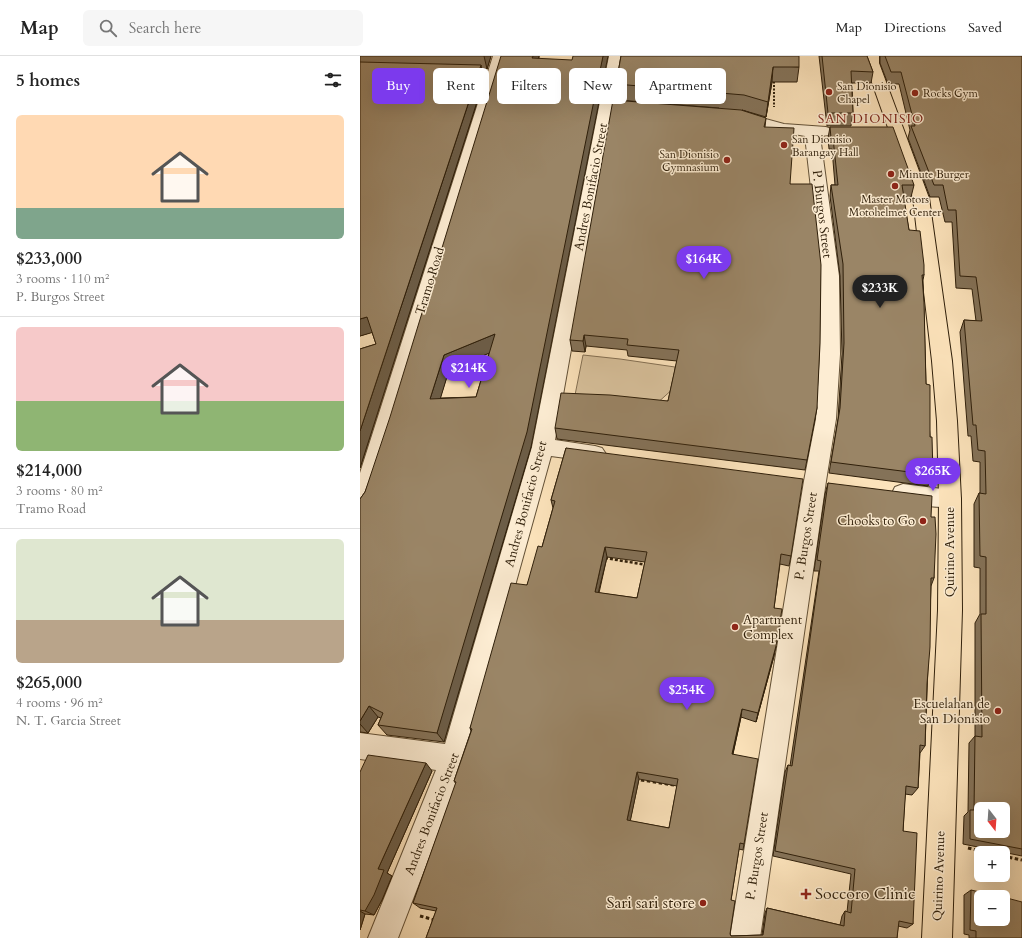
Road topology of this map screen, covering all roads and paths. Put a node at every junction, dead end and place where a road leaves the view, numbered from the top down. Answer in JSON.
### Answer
{"nodes":[{"id":1,"x":500,"y":56,"type":"edge"},
{"id":2,"x":616,"y":56,"type":"edge"},
{"id":3,"x":872,"y":56,"type":"edge"},
{"id":4,"x":774,"y":72,"type":"edge"},
{"id":5,"x":719,"y":114,"type":"edge"},
{"id":6,"x":774,"y":126,"type":"junction"},
{"id":7,"x":812,"y":132,"type":"junction"},
{"id":8,"x":843,"y":132,"type":"edge"},
{"id":9,"x":543,"y":447,"type":"junction"},
{"id":10,"x":613,"y":456,"type":"edge"},
{"id":11,"x":807,"y":480,"type":"junction"},
{"id":12,"x":837,"y":484,"type":"edge"},
{"id":13,"x":882,"y":490,"type":"edge"},
{"id":14,"x":950,"y":500,"type":"junction"},
{"id":15,"x":360,"y":505,"type":"edge"},
{"id":16,"x":602,"y":558,"type":"edge"},
{"id":17,"x":649,"y":565,"type":"edge"},
{"id":18,"x":360,"y":746,"type":"edge"},
{"id":19,"x":454,"y":759,"type":"junction"},
{"id":20,"x":627,"y":777,"type":"edge"},
{"id":21,"x":681,"y":787,"type":"edge"},
{"id":22,"x":1010,"y":857,"type":"edge"},
{"id":23,"x":1022,"y":860,"type":"edge"},
{"id":24,"x":395,"y":909,"type":"junction"},
{"id":25,"x":441,"y":922,"type":"edge"},
{"id":26,"x":383,"y":938,"type":"edge"},
{"id":27,"x":745,"y":938,"type":"edge"},
{"id":28,"x":937,"y":938,"type":"edge"}],
"edges":[{"from":1,"to":15,"type":"street","name":"Tramo Road"},
{"from":2,"to":9,"type":"street","name":"Andres Bonifacio Street"},
{"from":3,"to":14,"type":"main road","name":"Quirino Avenue"},
{"from":4,"to":6,"type":"path"},
{"from":5,"to":6,"type":"street"},
{"from":6,"to":7,"type":"street"},
{"from":7,"to":8,"type":"street"},
{"from":7,"to":11,"type":"street","name":"P. Burgos Street"},
{"from":9,"to":10,"type":"street"},
{"from":9,"to":19,"type":"street","name":"Andres Bonifacio Street"},
{"from":11,"to":12,"type":"street"},
{"from":11,"to":27,"type":"street","name":"P. Burgos Street"},
{"from":13,"to":14,"type":"street"},
{"from":14,"to":28,"type":"main road","name":"Quirino Avenue"},
{"from":16,"to":17,"type":"path"},
{"from":18,"to":19,"type":"street"},
{"from":19,"to":24,"type":"street","name":"Andres Bonifacio Street"},
{"from":20,"to":21,"type":"path"},
{"from":22,"to":23,"type":"path"},
{"from":24,"to":25,"type":"path"},
{"from":24,"to":26,"type":"street","name":"Andres Bonifacio Street"}]}
